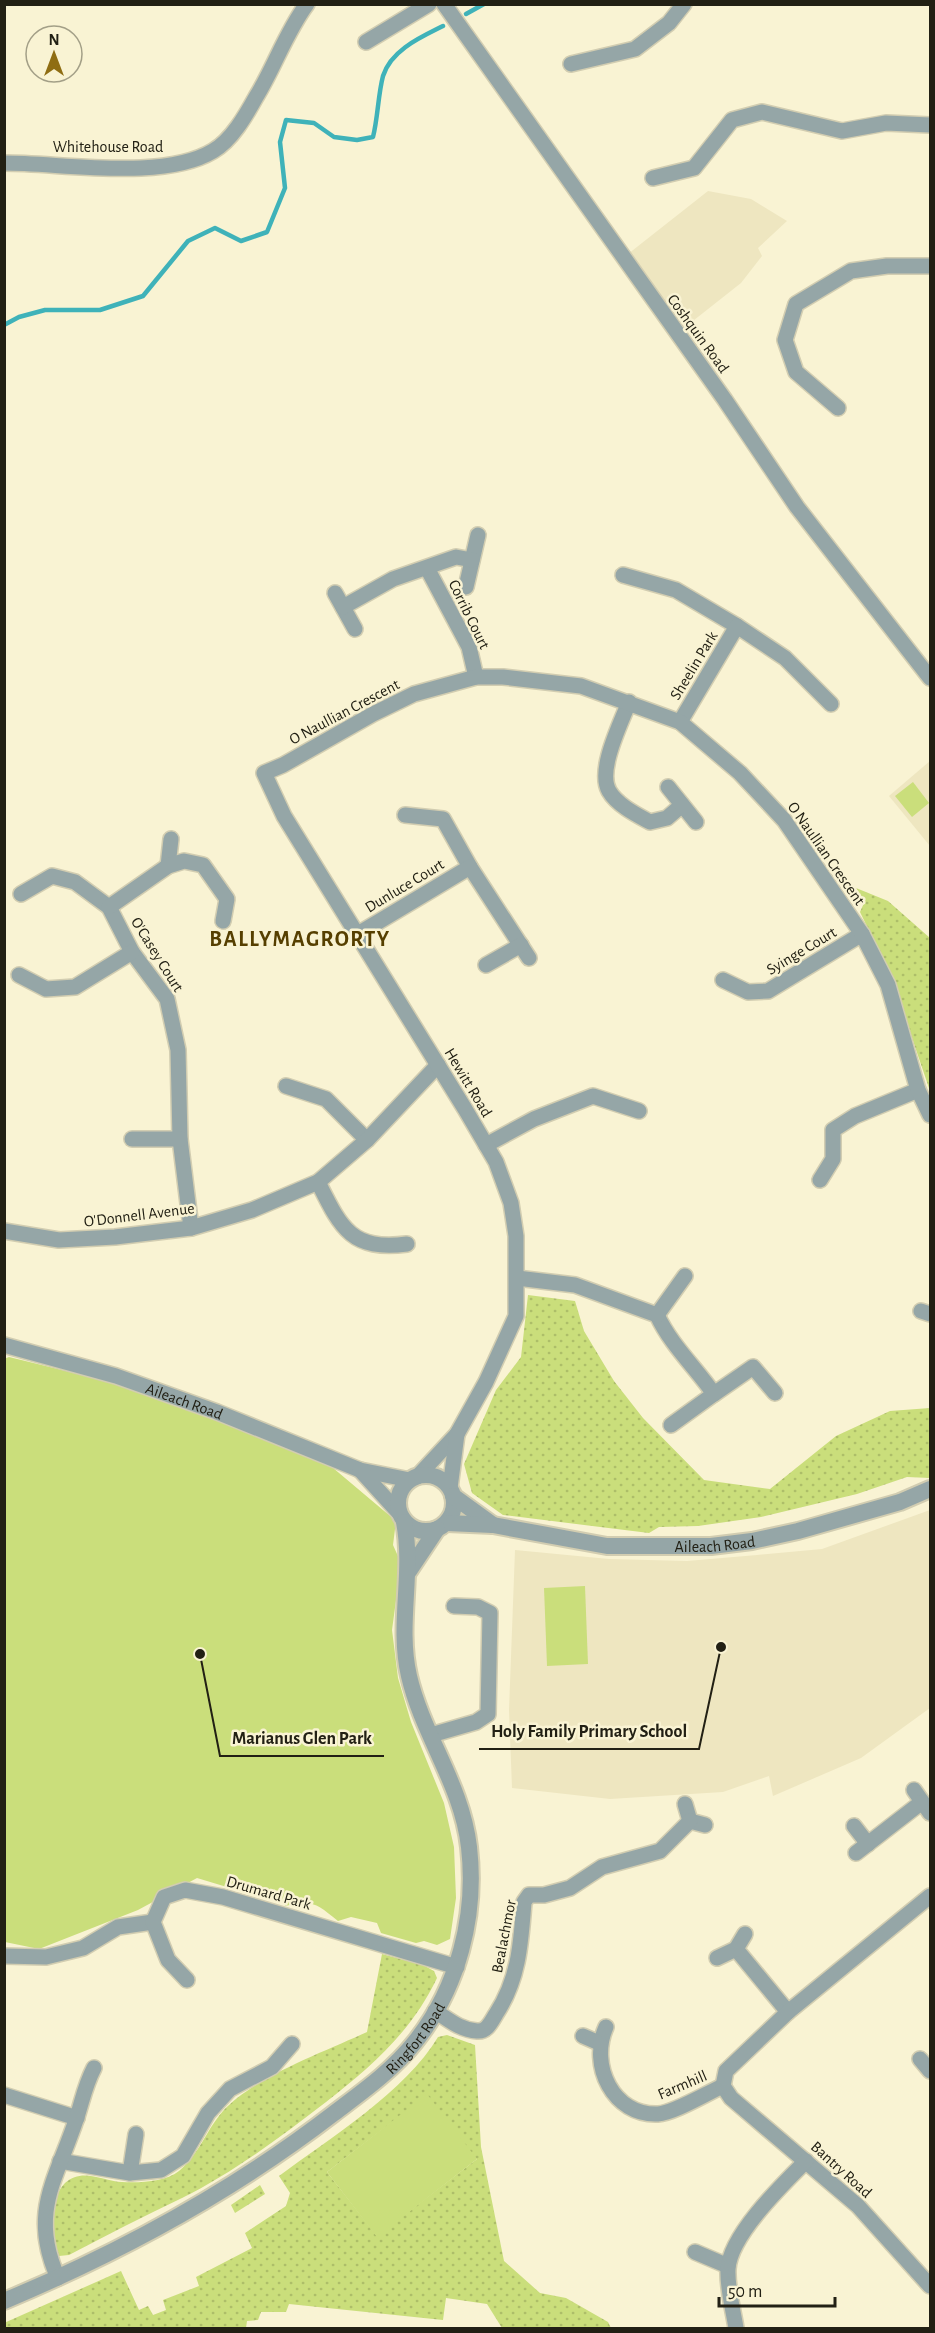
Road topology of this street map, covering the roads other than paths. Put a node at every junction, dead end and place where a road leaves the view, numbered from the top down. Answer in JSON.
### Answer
{"nodes":[{"id":1,"x":307,"y":4,"type":"edge"},
{"id":2,"x":429,"y":4,"type":"edge"},
{"id":3,"x":444,"y":4,"type":"edge"},
{"id":4,"x":684,"y":4,"type":"edge"},
{"id":5,"x":366,"y":42,"type":"dead end"},
{"id":6,"x":571,"y":64,"type":"dead end"},
{"id":7,"x":930,"y":125,"type":"edge"},
{"id":8,"x":4,"y":163,"type":"edge"},
{"id":9,"x":653,"y":178,"type":"dead end"},
{"id":10,"x":930,"y":266,"type":"edge"},
{"id":11,"x":838,"y":408,"type":"dead end"},
{"id":12,"x":478,"y":535,"type":"dead end"},
{"id":13,"x":472,"y":560,"type":"junction"},
{"id":14,"x":427,"y":568,"type":"junction"},
{"id":15,"x":624,"y":575,"type":"dead end"},
{"id":16,"x":466,"y":587,"type":"dead end"},
{"id":17,"x":737,"y":626,"type":"junction"},
{"id":18,"x":356,"y":628,"type":"dead end"},
{"id":19,"x":476,"y":677,"type":"junction"},
{"id":20,"x":930,"y":678,"type":"edge"},
{"id":21,"x":629,"y":702,"type":"junction"},
{"id":22,"x":831,"y":704,"type":"dead end"},
{"id":23,"x":680,"y":722,"type":"junction"},
{"id":24,"x":264,"y":773,"type":"joint"},
{"id":25,"x":668,"y":787,"type":"dead end"},
{"id":26,"x":682,"y":805,"type":"junction"},
{"id":27,"x":405,"y":815,"type":"dead end"},
{"id":28,"x":696,"y":822,"type":"dead end"},
{"id":29,"x":171,"y":839,"type":"dead end"},
{"id":30,"x":168,"y":866,"type":"junction"},
{"id":31,"x":470,"y":867,"type":"junction"},
{"id":32,"x":21,"y":894,"type":"dead end"},
{"id":33,"x":109,"y":907,"type":"junction"},
{"id":34,"x":223,"y":921,"type":"dead end"},
{"id":35,"x":357,"y":934,"type":"junction"},
{"id":36,"x":862,"y":934,"type":"junction"},
{"id":37,"x":132,"y":952,"type":"junction"},
{"id":38,"x":486,"y":965,"type":"dead end"},
{"id":39,"x":19,"y":975,"type":"dead end"},
{"id":40,"x":723,"y":980,"type":"dead end"},
{"id":41,"x":438,"y":1065,"type":"junction"},
{"id":42,"x":286,"y":1086,"type":"dead end"},
{"id":43,"x":918,"y":1090,"type":"junction"},
{"id":44,"x":639,"y":1111,"type":"dead end"},
{"id":45,"x":930,"y":1115,"type":"edge"},
{"id":46,"x":132,"y":1139,"type":"dead end"},
{"id":47,"x":180,"y":1139,"type":"junction"},
{"id":48,"x":367,"y":1140,"type":"junction"},
{"id":49,"x":486,"y":1145,"type":"junction"},
{"id":50,"x":820,"y":1179,"type":"dead end"},
{"id":51,"x":318,"y":1182,"type":"junction"},
{"id":52,"x":191,"y":1228,"type":"junction"},
{"id":53,"x":4,"y":1231,"type":"edge"},
{"id":54,"x":407,"y":1244,"type":"dead end"},
{"id":55,"x":685,"y":1276,"type":"dead end"},
{"id":56,"x":517,"y":1278,"type":"junction"},
{"id":57,"x":657,"y":1315,"type":"junction"},
{"id":58,"x":4,"y":1345,"type":"edge"},
{"id":59,"x":775,"y":1393,"type":"dead end"},
{"id":60,"x":714,"y":1394,"type":"junction"},
{"id":61,"x":671,"y":1425,"type":"dead end"},
{"id":62,"x":457,"y":1434,"type":"junction"},
{"id":63,"x":360,"y":1470,"type":"junction"},
{"id":64,"x":413,"y":1478,"type":"junction"},
{"id":65,"x":930,"y":1489,"type":"edge"},
{"id":66,"x":451,"y":1492,"type":"junction"},
{"id":67,"x":401,"y":1517,"type":"junction"},
{"id":68,"x":493,"y":1525,"type":"junction"},
{"id":69,"x":442,"y":1526,"type":"junction"},
{"id":70,"x":409,"y":1571,"type":"junction"},
{"id":71,"x":454,"y":1606,"type":"dead end"},
{"id":72,"x":431,"y":1735,"type":"junction"},
{"id":73,"x":922,"y":1801,"type":"edge"},
{"id":74,"x":685,"y":1804,"type":"dead end"},
{"id":75,"x":854,"y":1826,"type":"dead end"},
{"id":76,"x":930,"y":1896,"type":"edge"},
{"id":77,"x":153,"y":1922,"type":"junction"},
{"id":78,"x":745,"y":1934,"type":"dead end"},
{"id":79,"x":736,"y":1949,"type":"junction"},
{"id":80,"x":4,"y":1956,"type":"edge"},
{"id":81,"x":717,"y":1958,"type":"dead end"},
{"id":82,"x":457,"y":1967,"type":"junction"},
{"id":83,"x":187,"y":1980,"type":"dead end"},
{"id":84,"x":435,"y":2011,"type":"junction"},
{"id":85,"x":788,"y":2012,"type":"junction"},
{"id":86,"x":606,"y":2027,"type":"dead end"},
{"id":87,"x":583,"y":2036,"type":"dead end"},
{"id":88,"x":599,"y":2043,"type":"junction"},
{"id":89,"x":292,"y":2044,"type":"dead end"},
{"id":90,"x":920,"y":2059,"type":"dead end"},
{"id":91,"x":94,"y":2068,"type":"dead end"},
{"id":92,"x":930,"y":2071,"type":"edge"},
{"id":93,"x":723,"y":2086,"type":"junction"},
{"id":94,"x":4,"y":2096,"type":"edge"},
{"id":95,"x":77,"y":2118,"type":"junction"},
{"id":96,"x":136,"y":2134,"type":"dead end"},
{"id":97,"x":60,"y":2161,"type":"junction"},
{"id":98,"x":806,"y":2161,"type":"junction"},
{"id":99,"x":130,"y":2173,"type":"junction"},
{"id":100,"x":695,"y":2252,"type":"dead end"},
{"id":101,"x":728,"y":2266,"type":"junction"},
{"id":102,"x":58,"y":2278,"type":"junction"},
{"id":103,"x":930,"y":2286,"type":"edge"},
{"id":104,"x":4,"y":2301,"type":"edge"},
{"id":105,"x":736,"y":2328,"type":"edge"}],
"edges":[{"from":1,"to":8,"type":"street","name":"Whitehouse Road"},
{"from":2,"to":5,"type":"street"},
{"from":3,"to":20,"type":"street","name":"Coshquin Road"},
{"from":4,"to":6,"type":"street"},
{"from":7,"to":9,"type":"street"},
{"from":10,"to":11,"type":"street"},
{"from":12,"to":13,"type":"street","name":"Corrib Court"},
{"from":13,"to":14,"type":"street","name":"Corrib Court"},
{"from":13,"to":16,"type":"street","name":"Corrib Court"},
{"from":14,"to":18,"type":"street","name":"Corrib Court"},
{"from":14,"to":19,"type":"street","name":"Corrib Court"},
{"from":15,"to":17,"type":"street","name":"Sheelin Park"},
{"from":17,"to":22,"type":"street","name":"Sheelin Park"},
{"from":17,"to":23,"type":"street","name":"Sheelin Park"},
{"from":19,"to":21,"type":"street","name":"O Naullian Crescent"},
{"from":19,"to":24,"type":"street","name":"O Naullian Crescent"},
{"from":21,"to":23,"type":"street","name":"O Naullian Crescent"},
{"from":21,"to":26,"type":"street"},
{"from":23,"to":36,"type":"street","name":"O Naullian Crescent"},
{"from":24,"to":35,"type":"street","name":"Hewitt Road"},
{"from":25,"to":26,"type":"street"},
{"from":26,"to":28,"type":"street"},
{"from":27,"to":31,"type":"street","name":"Dunluce Court"},
{"from":29,"to":30,"type":"street"},
{"from":30,"to":33,"type":"street","name":"O'Casey Court"},
{"from":30,"to":34,"type":"street"},
{"from":31,"to":35,"type":"street","name":"Dunluce Court"},
{"from":31,"to":38,"type":"street","name":"Dunluce Court"},
{"from":32,"to":33,"type":"street"},
{"from":33,"to":37,"type":"street","name":"O'Casey Court"},
{"from":35,"to":41,"type":"street","name":"Hewitt Road"},
{"from":36,"to":40,"type":"street","name":"Syinge Court"},
{"from":36,"to":43,"type":"street","name":"O Naullian Crescent"},
{"from":37,"to":39,"type":"street"},
{"from":37,"to":47,"type":"street","name":"O'Casey Court"},
{"from":41,"to":48,"type":"street","name":"O'Donnell Avenue"},
{"from":41,"to":49,"type":"street","name":"Hewitt Road"},
{"from":42,"to":48,"type":"street"},
{"from":43,"to":45,"type":"street","name":"O Naullian Crescent"},
{"from":43,"to":50,"type":"street"},
{"from":44,"to":49,"type":"street"},
{"from":46,"to":47,"type":"street"},
{"from":47,"to":52,"type":"street","name":"O'Casey Court"},
{"from":48,"to":51,"type":"street","name":"O'Donnell Avenue"},
{"from":49,"to":56,"type":"street","name":"Hewitt Road"},
{"from":51,"to":52,"type":"street","name":"O'Donnell Avenue"},
{"from":51,"to":54,"type":"street"},
{"from":52,"to":53,"type":"street","name":"O'Donnell Avenue"},
{"from":55,"to":57,"type":"street"},
{"from":56,"to":57,"type":"street"},
{"from":56,"to":62,"type":"street","name":"Hewitt Road"},
{"from":57,"to":60,"type":"street"},
{"from":58,"to":63,"type":"street","name":"Aileach Road"},
{"from":59,"to":60,"type":"street"},
{"from":60,"to":61,"type":"street"},
{"from":62,"to":64,"type":"street","name":"Hewitt Road"},
{"from":62,"to":66,"type":"street","name":"Hewitt Road"},
{"from":63,"to":64,"type":"street","name":"Aileach Road"},
{"from":63,"to":67,"type":"street","name":"Aileach Road"},
{"from":64,"to":66,"type":"street"},
{"from":64,"to":67,"type":"street"},
{"from":65,"to":68,"type":"street","name":"Aileach Road"},
{"from":66,"to":68,"type":"street","name":"Aileach Road"},
{"from":66,"to":69,"type":"street"},
{"from":67,"to":69,"type":"street"},
{"from":67,"to":70,"type":"street","name":"Ringfort Road"},
{"from":68,"to":69,"type":"street","name":"Aileach Road"},
{"from":69,"to":70,"type":"street","name":"Ringfort Road"},
{"from":70,"to":72,"type":"street","name":"Ringfort Road"},
{"from":71,"to":72,"type":"street"},
{"from":72,"to":82,"type":"street","name":"Ringfort Road"},
{"from":73,"to":75,"type":"street"},
{"from":74,"to":84,"type":"street","name":"Bealachmor"},
{"from":76,"to":85,"type":"street","name":"Farmhill"},
{"from":77,"to":80,"type":"street"},
{"from":77,"to":82,"type":"street","name":"Drumard Park"},
{"from":77,"to":83,"type":"street"},
{"from":78,"to":79,"type":"street"},
{"from":79,"to":81,"type":"street"},
{"from":79,"to":85,"type":"street"},
{"from":82,"to":84,"type":"street","name":"Ringfort Road"},
{"from":84,"to":102,"type":"street","name":"Ringfort Road"},
{"from":85,"to":93,"type":"street","name":"Farmhill"},
{"from":86,"to":88,"type":"street"},
{"from":87,"to":88,"type":"street"},
{"from":88,"to":93,"type":"street","name":"Farmhill"},
{"from":89,"to":99,"type":"street"},
{"from":90,"to":92,"type":"street"},
{"from":91,"to":95,"type":"street"},
{"from":93,"to":98,"type":"street","name":"Bantry Road"},
{"from":94,"to":95,"type":"street"},
{"from":95,"to":97,"type":"street"},
{"from":96,"to":99,"type":"street"},
{"from":97,"to":99,"type":"street"},
{"from":97,"to":102,"type":"street"},
{"from":98,"to":101,"type":"street"},
{"from":98,"to":103,"type":"street","name":"Bantry Road"},
{"from":100,"to":101,"type":"street"},
{"from":101,"to":105,"type":"street"},
{"from":102,"to":104,"type":"street","name":"Ringfort Road"}]}
